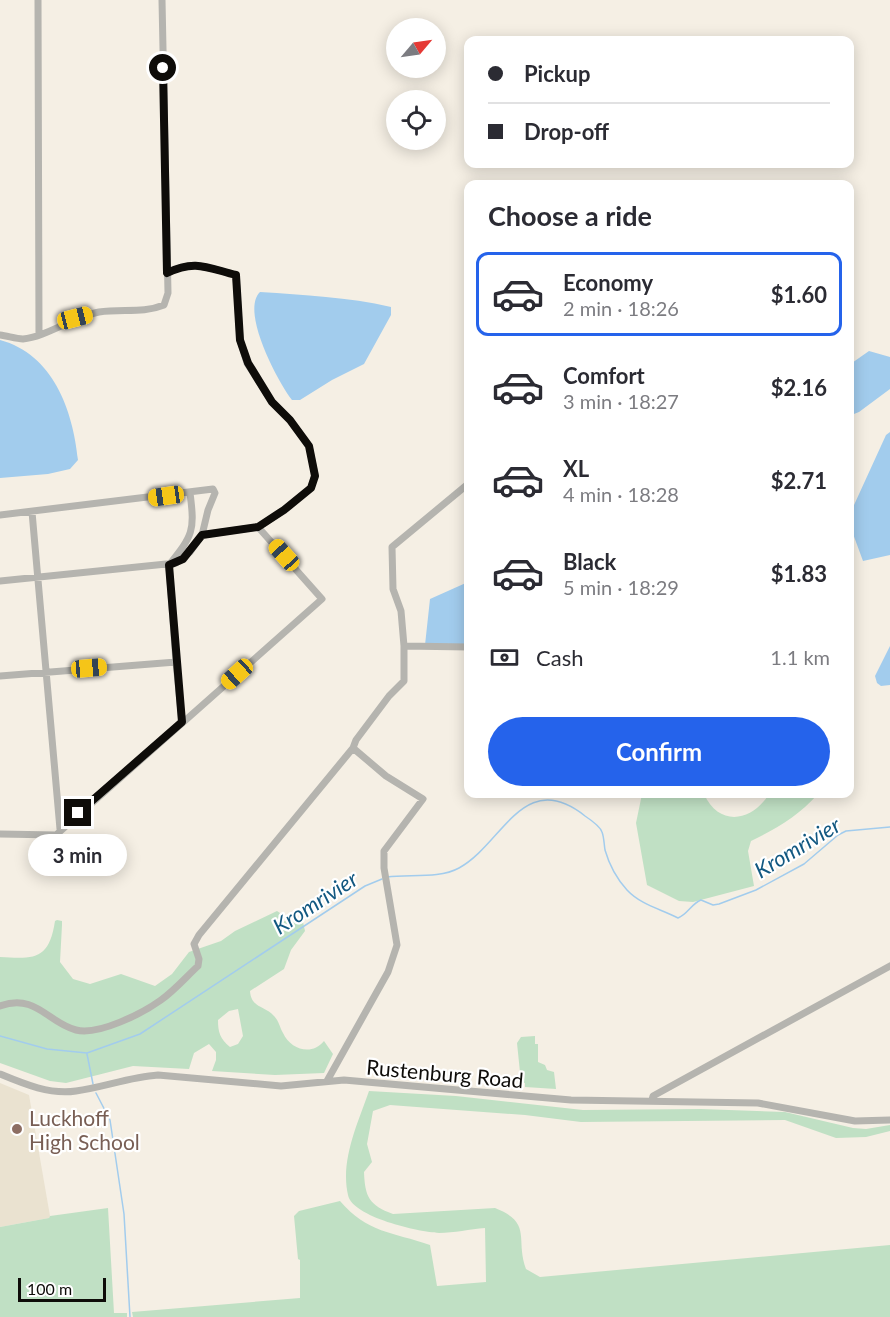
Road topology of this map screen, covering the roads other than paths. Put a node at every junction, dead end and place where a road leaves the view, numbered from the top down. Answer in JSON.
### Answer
{"nodes":[{"id":1,"x":38,"y":0,"type":"edge"},
{"id":2,"x":162,"y":0,"type":"edge"},
{"id":3,"x":167,"y":273,"type":"junction"},
{"id":4,"x":0,"y":335,"type":"edge"},
{"id":5,"x":39,"y":335,"type":"junction"},
{"id":6,"x":464,"y":487,"type":"edge"},
{"id":7,"x":190,"y":493,"type":"junction"},
{"id":8,"x":32,"y":512,"type":"junction"},
{"id":9,"x":0,"y":515,"type":"edge"},
{"id":10,"x":258,"y":527,"type":"junction"},
{"id":11,"x":202,"y":535,"type":"junction"},
{"id":12,"x":169,"y":565,"type":"junction"},
{"id":13,"x":38,"y":578,"type":"junction"},
{"id":14,"x":0,"y":582,"type":"edge"},
{"id":15,"x":404,"y":646,"type":"junction"},
{"id":16,"x":464,"y":647,"type":"edge"},
{"id":17,"x":176,"y":662,"type":"junction"},
{"id":18,"x":46,"y":672,"type":"junction"},
{"id":19,"x":0,"y":676,"type":"edge"},
{"id":20,"x":182,"y":722,"type":"junction"},
{"id":21,"x":353,"y":747,"type":"junction"},
{"id":22,"x":60,"y":829,"type":"junction"},
{"id":23,"x":0,"y":834,"type":"edge"},
{"id":24,"x":890,"y":966,"type":"edge"},
{"id":25,"x":0,"y":1006,"type":"edge"},
{"id":26,"x":0,"y":1074,"type":"edge"},
{"id":27,"x":327,"y":1081,"type":"junction"},
{"id":28,"x":652,"y":1100,"type":"junction"},
{"id":29,"x":890,"y":1120,"type":"edge"}],
"edges":[{"from":1,"to":5,"type":"street"},
{"from":2,"to":3,"type":"street"},
{"from":3,"to":5,"type":"street"},
{"from":3,"to":10,"type":"street"},
{"from":4,"to":5,"type":"street"},
{"from":6,"to":15,"type":"street"},
{"from":7,"to":8,"type":"street"},
{"from":7,"to":11,"type":"street"},
{"from":7,"to":12,"type":"street"},
{"from":8,"to":9,"type":"street"},
{"from":8,"to":13,"type":"street"},
{"from":10,"to":11,"type":"street"},
{"from":10,"to":20,"type":"street"},
{"from":11,"to":12,"type":"street"},
{"from":12,"to":13,"type":"street"},
{"from":12,"to":17,"type":"street"},
{"from":13,"to":14,"type":"street"},
{"from":13,"to":18,"type":"street"},
{"from":15,"to":16,"type":"street"},
{"from":15,"to":21,"type":"street"},
{"from":17,"to":18,"type":"street"},
{"from":17,"to":20,"type":"street"},
{"from":18,"to":19,"type":"street"},
{"from":18,"to":22,"type":"street"},
{"from":20,"to":22,"type":"street"},
{"from":21,"to":25,"type":"street"},
{"from":21,"to":27,"type":"street"},
{"from":22,"to":23,"type":"street"},
{"from":24,"to":28,"type":"street"},
{"from":26,"to":27,"type":"street","name":"Rustenburg Road"},
{"from":27,"to":28,"type":"street","name":"Rustenburg Road"},
{"from":28,"to":29,"type":"street","name":"Rustenburg Road"}]}
